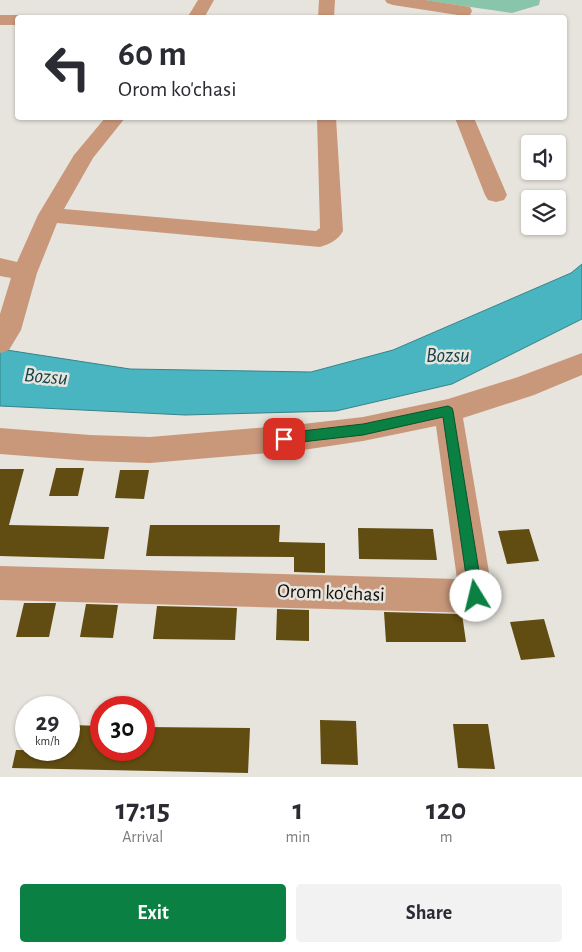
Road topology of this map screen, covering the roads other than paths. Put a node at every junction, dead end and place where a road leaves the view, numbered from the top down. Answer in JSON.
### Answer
{"nodes":[{"id":1,"x":206,"y":0,"type":"edge"},
{"id":2,"x":327,"y":0,"type":"edge"},
{"id":3,"x":394,"y":0,"type":"edge"},
{"id":4,"x":464,"y":11,"type":"dead end"},
{"id":5,"x":427,"y":12,"type":"edge"},
{"id":6,"x":197,"y":15,"type":"edge"},
{"id":7,"x":326,"y":15,"type":"edge"},
{"id":8,"x":0,"y":20,"type":"edge"},
{"id":9,"x":15,"y":20,"type":"edge"},
{"id":10,"x":113,"y":120,"type":"edge"},
{"id":11,"x":327,"y":120,"type":"edge"},
{"id":12,"x":465,"y":120,"type":"edge"},
{"id":13,"x":496,"y":195,"type":"dead end"},
{"id":14,"x":49,"y":215,"type":"junction"},
{"id":15,"x":0,"y":268,"type":"edge"},
{"id":16,"x":25,"y":274,"type":"junction"},
{"id":17,"x":4,"y":337,"type":"edge"},
{"id":18,"x":582,"y":364,"type":"edge"},
{"id":19,"x":448,"y":411,"type":"junction"},
{"id":20,"x":0,"y":441,"type":"edge"},
{"id":21,"x":0,"y":583,"type":"edge"}],
"edges":[{"from":1,"to":6,"type":"street"},
{"from":2,"to":7,"type":"street"},
{"from":3,"to":5,"type":"street"},
{"from":4,"to":5,"type":"street"},
{"from":8,"to":9,"type":"street"},
{"from":10,"to":14,"type":"street"},
{"from":11,"to":14,"type":"street"},
{"from":12,"to":13,"type":"street"},
{"from":14,"to":16,"type":"street"},
{"from":15,"to":16,"type":"street"},
{"from":16,"to":17,"type":"street"},
{"from":18,"to":19,"type":"street"},
{"from":19,"to":20,"type":"street"},
{"from":19,"to":21,"type":"street","name":"Orom ko'chasi"}]}
